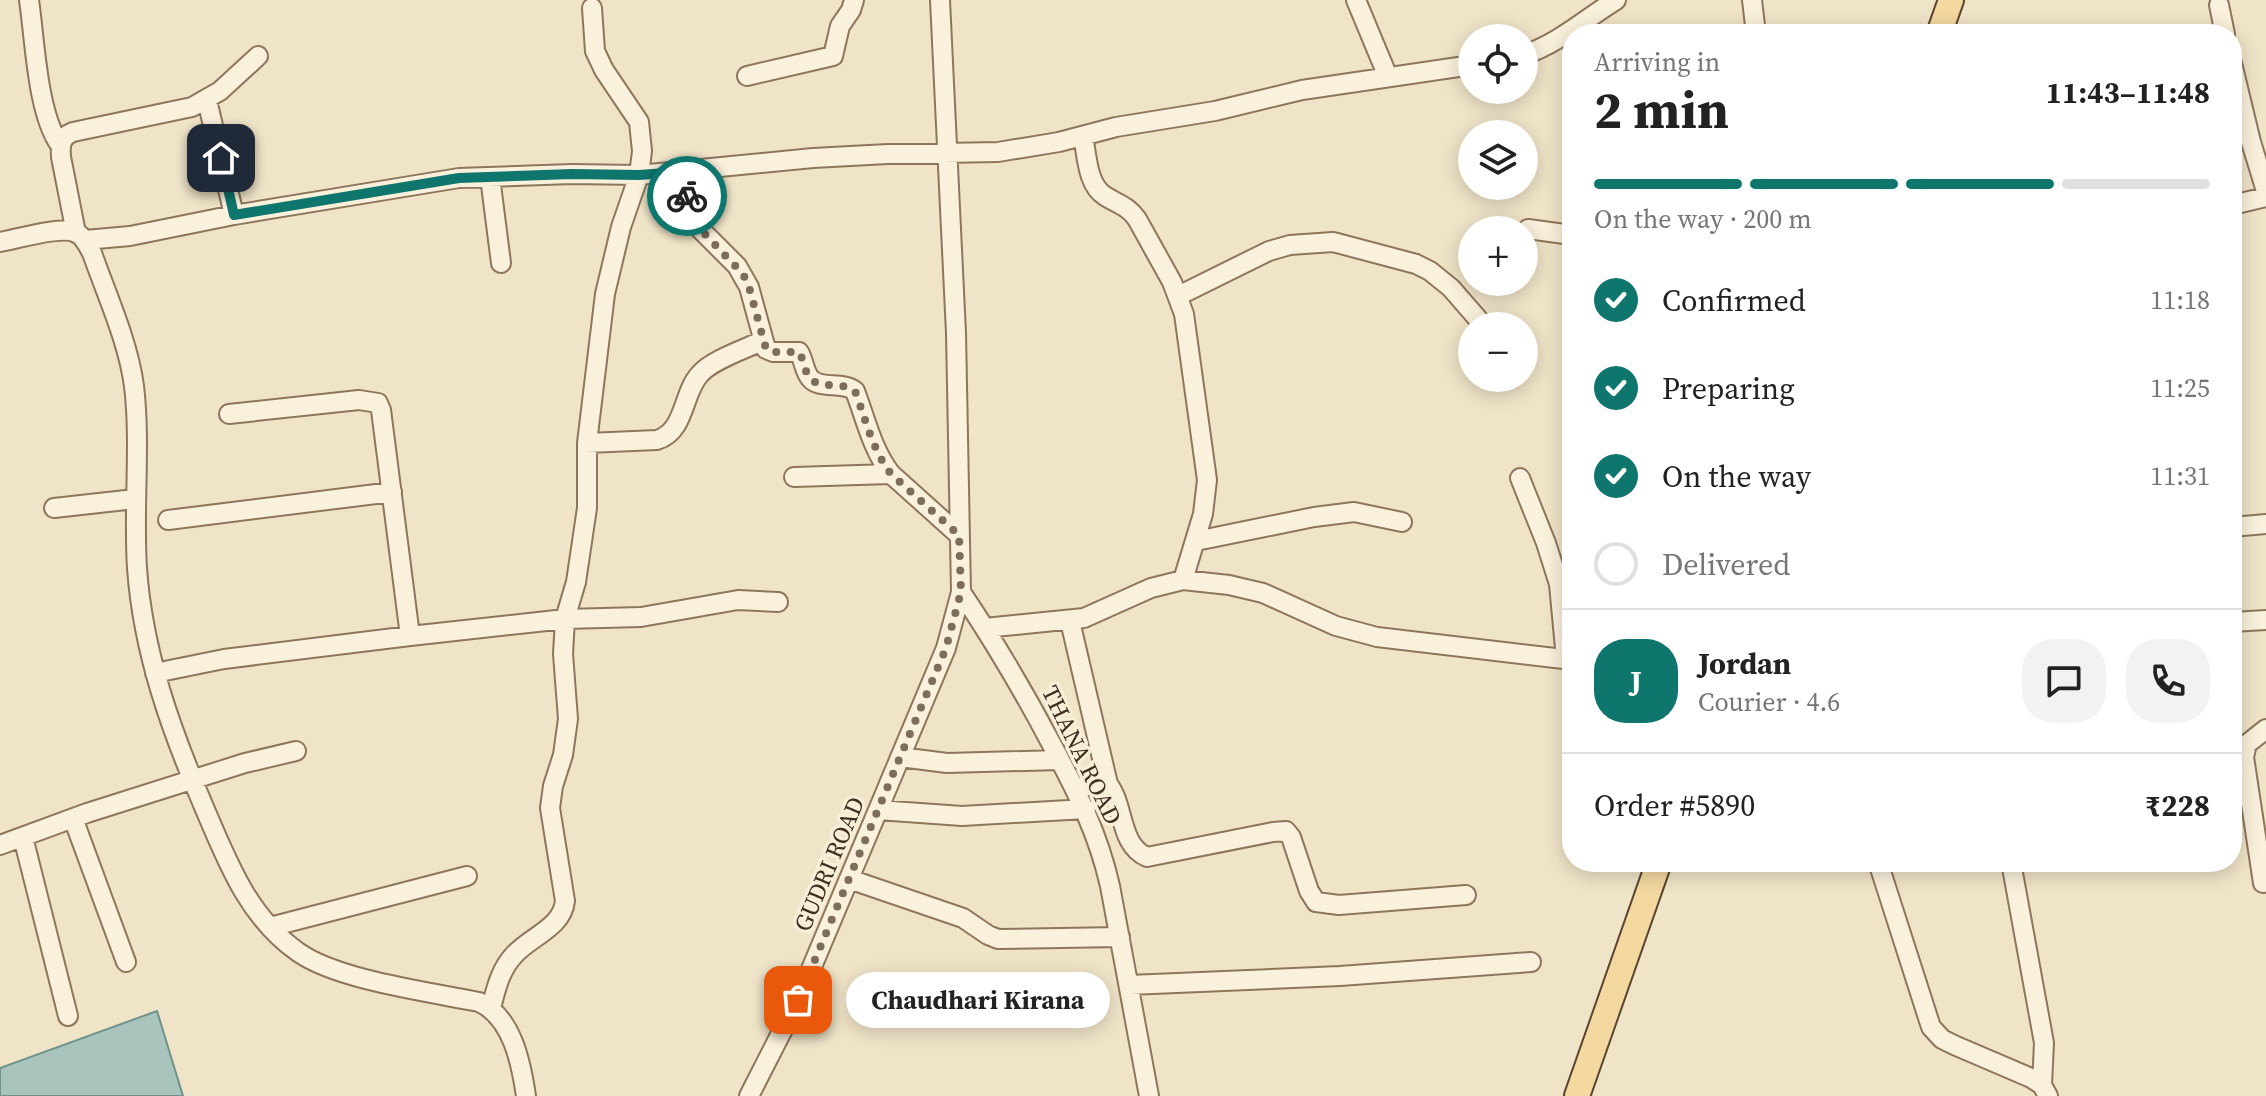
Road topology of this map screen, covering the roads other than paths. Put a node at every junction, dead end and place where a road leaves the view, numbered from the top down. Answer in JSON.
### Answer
{"nodes":[{"id":1,"x":29,"y":0,"type":"edge"},
{"id":2,"x":854,"y":0,"type":"edge"},
{"id":3,"x":940,"y":0,"type":"edge"},
{"id":4,"x":1356,"y":0,"type":"edge"},
{"id":5,"x":1616,"y":0,"type":"edge"},
{"id":6,"x":1752,"y":0,"type":"edge"},
{"id":7,"x":1951,"y":0,"type":"edge"},
{"id":8,"x":2219,"y":5,"type":"dead end"},
{"id":9,"x":592,"y":8,"type":"dead end"},
{"id":10,"x":1582,"y":24,"type":"edge"},
{"id":11,"x":1755,"y":24,"type":"edge"},
{"id":12,"x":1943,"y":24,"type":"edge"},
{"id":13,"x":2223,"y":24,"type":"edge"},
{"id":14,"x":1562,"y":38,"type":"edge"},
{"id":15,"x":1538,"y":50,"type":"edge"},
{"id":16,"x":258,"y":56,"type":"dead end"},
{"id":17,"x":1458,"y":67,"type":"edge"},
{"id":18,"x":747,"y":76,"type":"dead end"},
{"id":19,"x":1388,"y":77,"type":"junction"},
{"id":20,"x":207,"y":100,"type":"junction"},
{"id":21,"x":2242,"y":105,"type":"edge"},
{"id":22,"x":1083,"y":136,"type":"junction"},
{"id":23,"x":60,"y":145,"type":"junction"},
{"id":24,"x":948,"y":154,"type":"junction"},
{"id":25,"x":679,"y":172,"type":"junction"},
{"id":26,"x":639,"y":175,"type":"junction"},
{"id":27,"x":490,"y":177,"type":"junction"},
{"id":28,"x":2266,"y":191,"type":"edge"},
{"id":29,"x":2266,"y":197,"type":"edge"},
{"id":30,"x":2242,"y":203,"type":"edge"},
{"id":31,"x":234,"y":215,"type":"junction"},
{"id":32,"x":1538,"y":230,"type":"edge"},
{"id":33,"x":1562,"y":234,"type":"edge"},
{"id":34,"x":80,"y":236,"type":"junction"},
{"id":35,"x":0,"y":242,"type":"edge"},
{"id":36,"x":501,"y":263,"type":"dead end"},
{"id":37,"x":1178,"y":296,"type":"junction"},
{"id":38,"x":1472,"y":312,"type":"edge"},
{"id":39,"x":762,"y":341,"type":"junction"},
{"id":40,"x":229,"y":414,"type":"dead end"},
{"id":41,"x":587,"y":443,"type":"junction"},
{"id":42,"x":891,"y":474,"type":"junction"},
{"id":43,"x":794,"y":477,"type":"dead end"},
{"id":44,"x":1520,"y":478,"type":"dead end"},
{"id":45,"x":392,"y":492,"type":"junction"},
{"id":46,"x":135,"y":499,"type":"junction"},
{"id":47,"x":54,"y":508,"type":"dead end"},
{"id":48,"x":168,"y":520,"type":"dead end"},
{"id":49,"x":1402,"y":522,"type":"dead end"},
{"id":50,"x":2266,"y":524,"type":"edge"},
{"id":51,"x":2242,"y":526,"type":"edge"},
{"id":52,"x":959,"y":535,"type":"junction"},
{"id":53,"x":1196,"y":541,"type":"junction"},
{"id":54,"x":1183,"y":580,"type":"junction"},
{"id":55,"x":961,"y":592,"type":"junction"},
{"id":56,"x":778,"y":602,"type":"dead end"},
{"id":57,"x":1562,"y":612,"type":"edge"},
{"id":58,"x":565,"y":619,"type":"junction"},
{"id":59,"x":2266,"y":620,"type":"edge"},
{"id":60,"x":1070,"y":621,"type":"junction"},
{"id":61,"x":2242,"y":621,"type":"edge"},
{"id":62,"x":985,"y":628,"type":"junction"},
{"id":63,"x":410,"y":636,"type":"junction"},
{"id":64,"x":1562,"y":658,"type":"edge"},
{"id":65,"x":155,"y":673,"type":"junction"},
{"id":66,"x":2266,"y":729,"type":"edge"},
{"id":67,"x":296,"y":751,"type":"dead end"},
{"id":68,"x":900,"y":757,"type":"junction"},
{"id":69,"x":1060,"y":760,"type":"junction"},
{"id":70,"x":193,"y":781,"type":"junction"},
{"id":71,"x":1108,"y":784,"type":"junction"},
{"id":72,"x":1075,"y":789,"type":"junction"},
{"id":73,"x":1086,"y":809,"type":"junction"},
{"id":74,"x":878,"y":810,"type":"junction"},
{"id":75,"x":73,"y":818,"type":"junction"},
{"id":76,"x":23,"y":837,"type":"junction"},
{"id":77,"x":0,"y":845,"type":"edge"},
{"id":78,"x":1655,"y":872,"type":"edge"},
{"id":79,"x":1881,"y":872,"type":"edge"},
{"id":80,"x":2013,"y":872,"type":"edge"},
{"id":81,"x":467,"y":876,"type":"dead end"},
{"id":82,"x":849,"y":879,"type":"junction"},
{"id":83,"x":2263,"y":883,"type":"dead end"},
{"id":84,"x":1466,"y":895,"type":"dead end"},
{"id":85,"x":270,"y":927,"type":"junction"},
{"id":86,"x":1120,"y":937,"type":"junction"},
{"id":87,"x":126,"y":962,"type":"dead end"},
{"id":88,"x":1531,"y":962,"type":"dead end"},
{"id":89,"x":1129,"y":985,"type":"junction"},
{"id":90,"x":491,"y":1008,"type":"junction"},
{"id":91,"x":68,"y":1016,"type":"dead end"},
{"id":92,"x":2045,"y":1091,"type":"edge"},
{"id":93,"x":526,"y":1096,"type":"edge"},
{"id":94,"x":749,"y":1096,"type":"edge"},
{"id":95,"x":1149,"y":1096,"type":"edge"},
{"id":96,"x":1577,"y":1096,"type":"edge"}],
"edges":[{"from":1,"to":23,"type":"street"},
{"from":2,"to":18,"type":"street"},
{"from":3,"to":24,"type":"street"},
{"from":4,"to":19,"type":"street"},
{"from":5,"to":10,"type":"street"},
{"from":6,"to":11,"type":"street"},
{"from":7,"to":12,"type":"main road"},
{"from":8,"to":13,"type":"street"},
{"from":9,"to":26,"type":"street"},
{"from":14,"to":15,"type":"street"},
{"from":16,"to":20,"type":"street"},
{"from":17,"to":19,"type":"street"},
{"from":19,"to":22,"type":"street"},
{"from":20,"to":23,"type":"street"},
{"from":20,"to":31,"type":"street"},
{"from":21,"to":28,"type":"street"},
{"from":22,"to":24,"type":"street"},
{"from":22,"to":37,"type":"street"},
{"from":23,"to":34,"type":"street"},
{"from":24,"to":25,"type":"street"},
{"from":24,"to":52,"type":"street"},
{"from":25,"to":26,"type":"street"},
{"from":25,"to":39,"type":"street"},
{"from":26,"to":27,"type":"street"},
{"from":26,"to":41,"type":"street"},
{"from":27,"to":31,"type":"street"},
{"from":27,"to":36,"type":"street"},
{"from":29,"to":30,"type":"street"},
{"from":31,"to":34,"type":"street"},
{"from":32,"to":33,"type":"street"},
{"from":34,"to":35,"type":"street"},
{"from":34,"to":46,"type":"street"},
{"from":37,"to":38,"type":"street"},
{"from":37,"to":53,"type":"street"},
{"from":39,"to":41,"type":"street"},
{"from":39,"to":42,"type":"street"},
{"from":40,"to":45,"type":"street"},
{"from":41,"to":58,"type":"street"},
{"from":42,"to":43,"type":"street"},
{"from":42,"to":52,"type":"street"},
{"from":44,"to":57,"type":"street"},
{"from":45,"to":48,"type":"street"},
{"from":45,"to":63,"type":"street"},
{"from":46,"to":47,"type":"street"},
{"from":46,"to":65,"type":"street"},
{"from":49,"to":53,"type":"street"},
{"from":50,"to":51,"type":"street"},
{"from":52,"to":55,"type":"street"},
{"from":53,"to":54,"type":"street"},
{"from":54,"to":60,"type":"street"},
{"from":54,"to":64,"type":"street"},
{"from":55,"to":62,"type":"street","name":"THANA ROAD"},
{"from":55,"to":68,"type":"street","name":"GUDRI ROAD"},
{"from":56,"to":58,"type":"street"},
{"from":58,"to":63,"type":"street"},
{"from":58,"to":90,"type":"street"},
{"from":59,"to":61,"type":"street"},
{"from":60,"to":62,"type":"street"},
{"from":60,"to":71,"type":"street"},
{"from":62,"to":69,"type":"street","name":"THANA ROAD"},
{"from":63,"to":65,"type":"street"},
{"from":65,"to":70,"type":"street"},
{"from":66,"to":83,"type":"street"},
{"from":67,"to":70,"type":"street"},
{"from":68,"to":69,"type":"street"},
{"from":68,"to":74,"type":"street","name":"GUDRI ROAD"},
{"from":69,"to":72,"type":"street","name":"THANA ROAD"},
{"from":70,"to":75,"type":"street"},
{"from":70,"to":85,"type":"street"},
{"from":71,"to":72,"type":"street"},
{"from":71,"to":84,"type":"street"},
{"from":72,"to":73,"type":"street","name":"THANA ROAD"},
{"from":73,"to":74,"type":"street"},
{"from":73,"to":86,"type":"street","name":"THANA ROAD"},
{"from":74,"to":82,"type":"street","name":"GUDRI ROAD"},
{"from":75,"to":76,"type":"street"},
{"from":75,"to":87,"type":"street"},
{"from":76,"to":77,"type":"street"},
{"from":76,"to":91,"type":"street"},
{"from":78,"to":96,"type":"main road"},
{"from":79,"to":92,"type":"street"},
{"from":80,"to":92,"type":"street"},
{"from":81,"to":85,"type":"street"},
{"from":82,"to":86,"type":"street"},
{"from":82,"to":94,"type":"street","name":"GUDRI ROAD"},
{"from":85,"to":90,"type":"street"},
{"from":86,"to":89,"type":"street","name":"THANA ROAD"},
{"from":88,"to":89,"type":"street"},
{"from":89,"to":95,"type":"street","name":"THANA ROAD"},
{"from":90,"to":93,"type":"street"}]}
